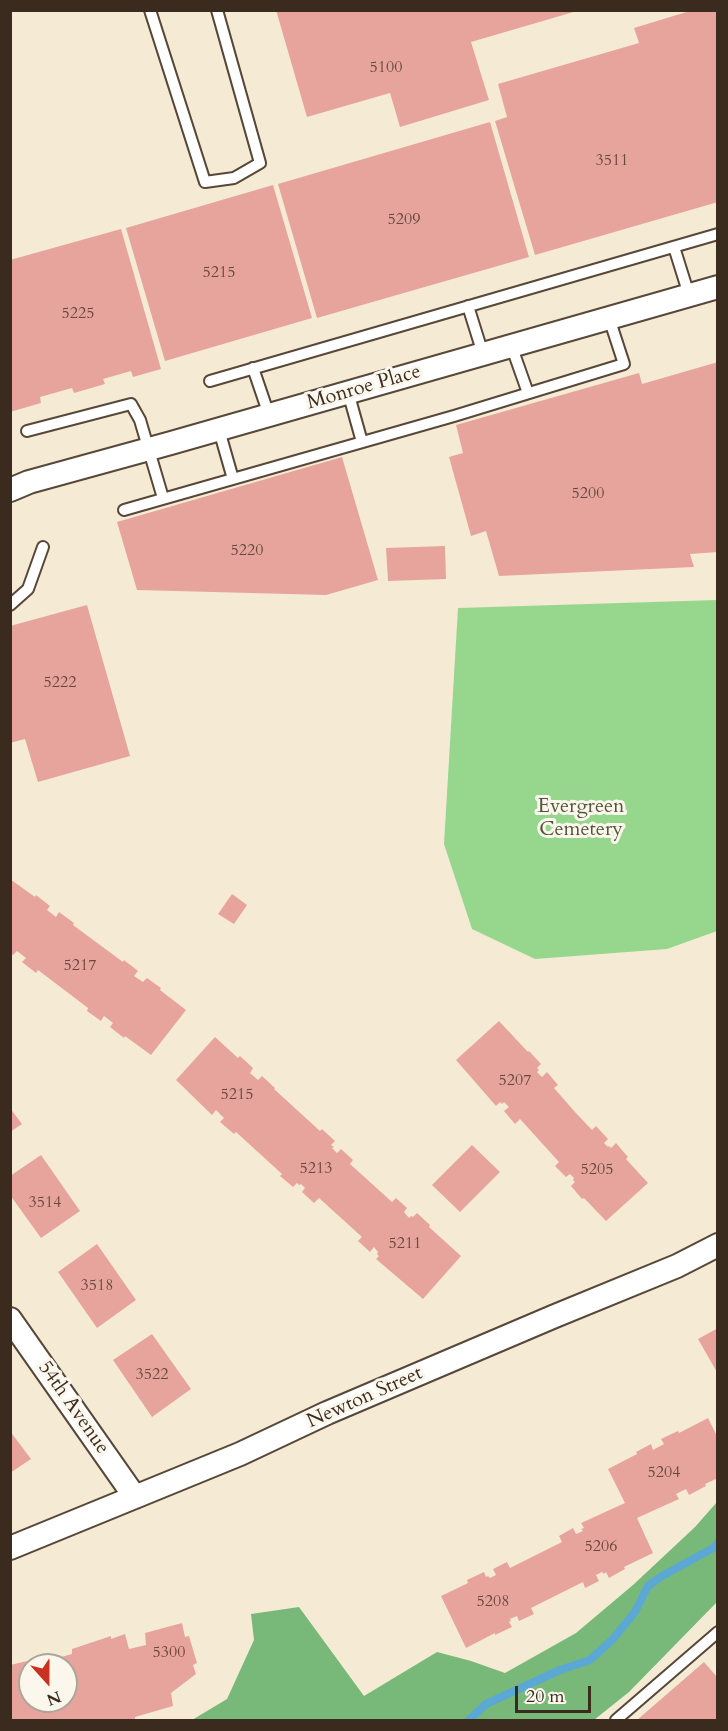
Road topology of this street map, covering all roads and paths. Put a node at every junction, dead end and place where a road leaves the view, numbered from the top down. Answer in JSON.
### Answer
{"nodes":[{"id":1,"x":150,"y":10,"type":"edge"},
{"id":2,"x":217,"y":10,"type":"edge"},
{"id":3,"x":717,"y":234,"type":"edge"},
{"id":4,"x":674,"y":247,"type":"junction"},
{"id":5,"x":717,"y":287,"type":"edge"},
{"id":6,"x":689,"y":296,"type":"junction"},
{"id":7,"x":468,"y":306,"type":"junction"},
{"id":8,"x":609,"y":318,"type":"junction"},
{"id":9,"x":511,"y":345,"type":"junction"},
{"id":10,"x":483,"y":354,"type":"junction"},
{"id":11,"x":253,"y":368,"type":"junction"},
{"id":12,"x":210,"y":381,"type":"dead end"},
{"id":13,"x":348,"y":392,"type":"junction"},
{"id":14,"x":528,"y":393,"type":"junction"},
{"id":15,"x":269,"y":415,"type":"junction"},
{"id":16,"x":219,"y":429,"type":"junction"},
{"id":17,"x":27,"y":431,"type":"dead end"},
{"id":18,"x":362,"y":442,"type":"junction"},
{"id":19,"x":148,"y":449,"type":"junction"},
{"id":20,"x":233,"y":479,"type":"junction"},
{"id":21,"x":10,"y":490,"type":"edge"},
{"id":22,"x":163,"y":498,"type":"junction"},
{"id":23,"x":124,"y":510,"type":"dead end"},
{"id":24,"x":43,"y":547,"type":"dead end"},
{"id":25,"x":10,"y":605,"type":"edge"},
{"id":26,"x":717,"y":1245,"type":"edge"},
{"id":27,"x":10,"y":1319,"type":"edge"},
{"id":28,"x":135,"y":1497,"type":"junction"},
{"id":29,"x":10,"y":1548,"type":"edge"},
{"id":30,"x":717,"y":1632,"type":"edge"},
{"id":31,"x":616,"y":1720,"type":"edge"}],
"edges":[{"from":1,"to":2,"type":"lane"},
{"from":3,"to":4,"type":"lane"},
{"from":4,"to":6,"type":"lane"},
{"from":4,"to":7,"type":"lane"},
{"from":5,"to":6,"type":"street","name":"Monroe Place"},
{"from":6,"to":8,"type":"street","name":"Monroe Place"},
{"from":7,"to":10,"type":"lane"},
{"from":7,"to":11,"type":"lane"},
{"from":8,"to":9,"type":"street","name":"Monroe Place"},
{"from":8,"to":14,"type":"lane"},
{"from":9,"to":10,"type":"street","name":"Monroe Place"},
{"from":9,"to":14,"type":"lane"},
{"from":10,"to":13,"type":"street","name":"Monroe Place"},
{"from":11,"to":12,"type":"lane"},
{"from":11,"to":15,"type":"lane"},
{"from":13,"to":15,"type":"street","name":"Monroe Place"},
{"from":13,"to":18,"type":"lane"},
{"from":14,"to":18,"type":"lane"},
{"from":15,"to":16,"type":"street","name":"Monroe Place"},
{"from":16,"to":19,"type":"street","name":"Monroe Place"},
{"from":16,"to":20,"type":"lane"},
{"from":17,"to":19,"type":"lane"},
{"from":18,"to":20,"type":"lane"},
{"from":19,"to":21,"type":"street","name":"Monroe Place"},
{"from":19,"to":22,"type":"lane"},
{"from":20,"to":22,"type":"lane"},
{"from":22,"to":23,"type":"lane"},
{"from":24,"to":25,"type":"lane"},
{"from":26,"to":28,"type":"street","name":"Newton Street"},
{"from":27,"to":28,"type":"street","name":"54th Avenue"},
{"from":28,"to":29,"type":"street","name":"Newton Street"},
{"from":30,"to":31,"type":"lane"}]}
